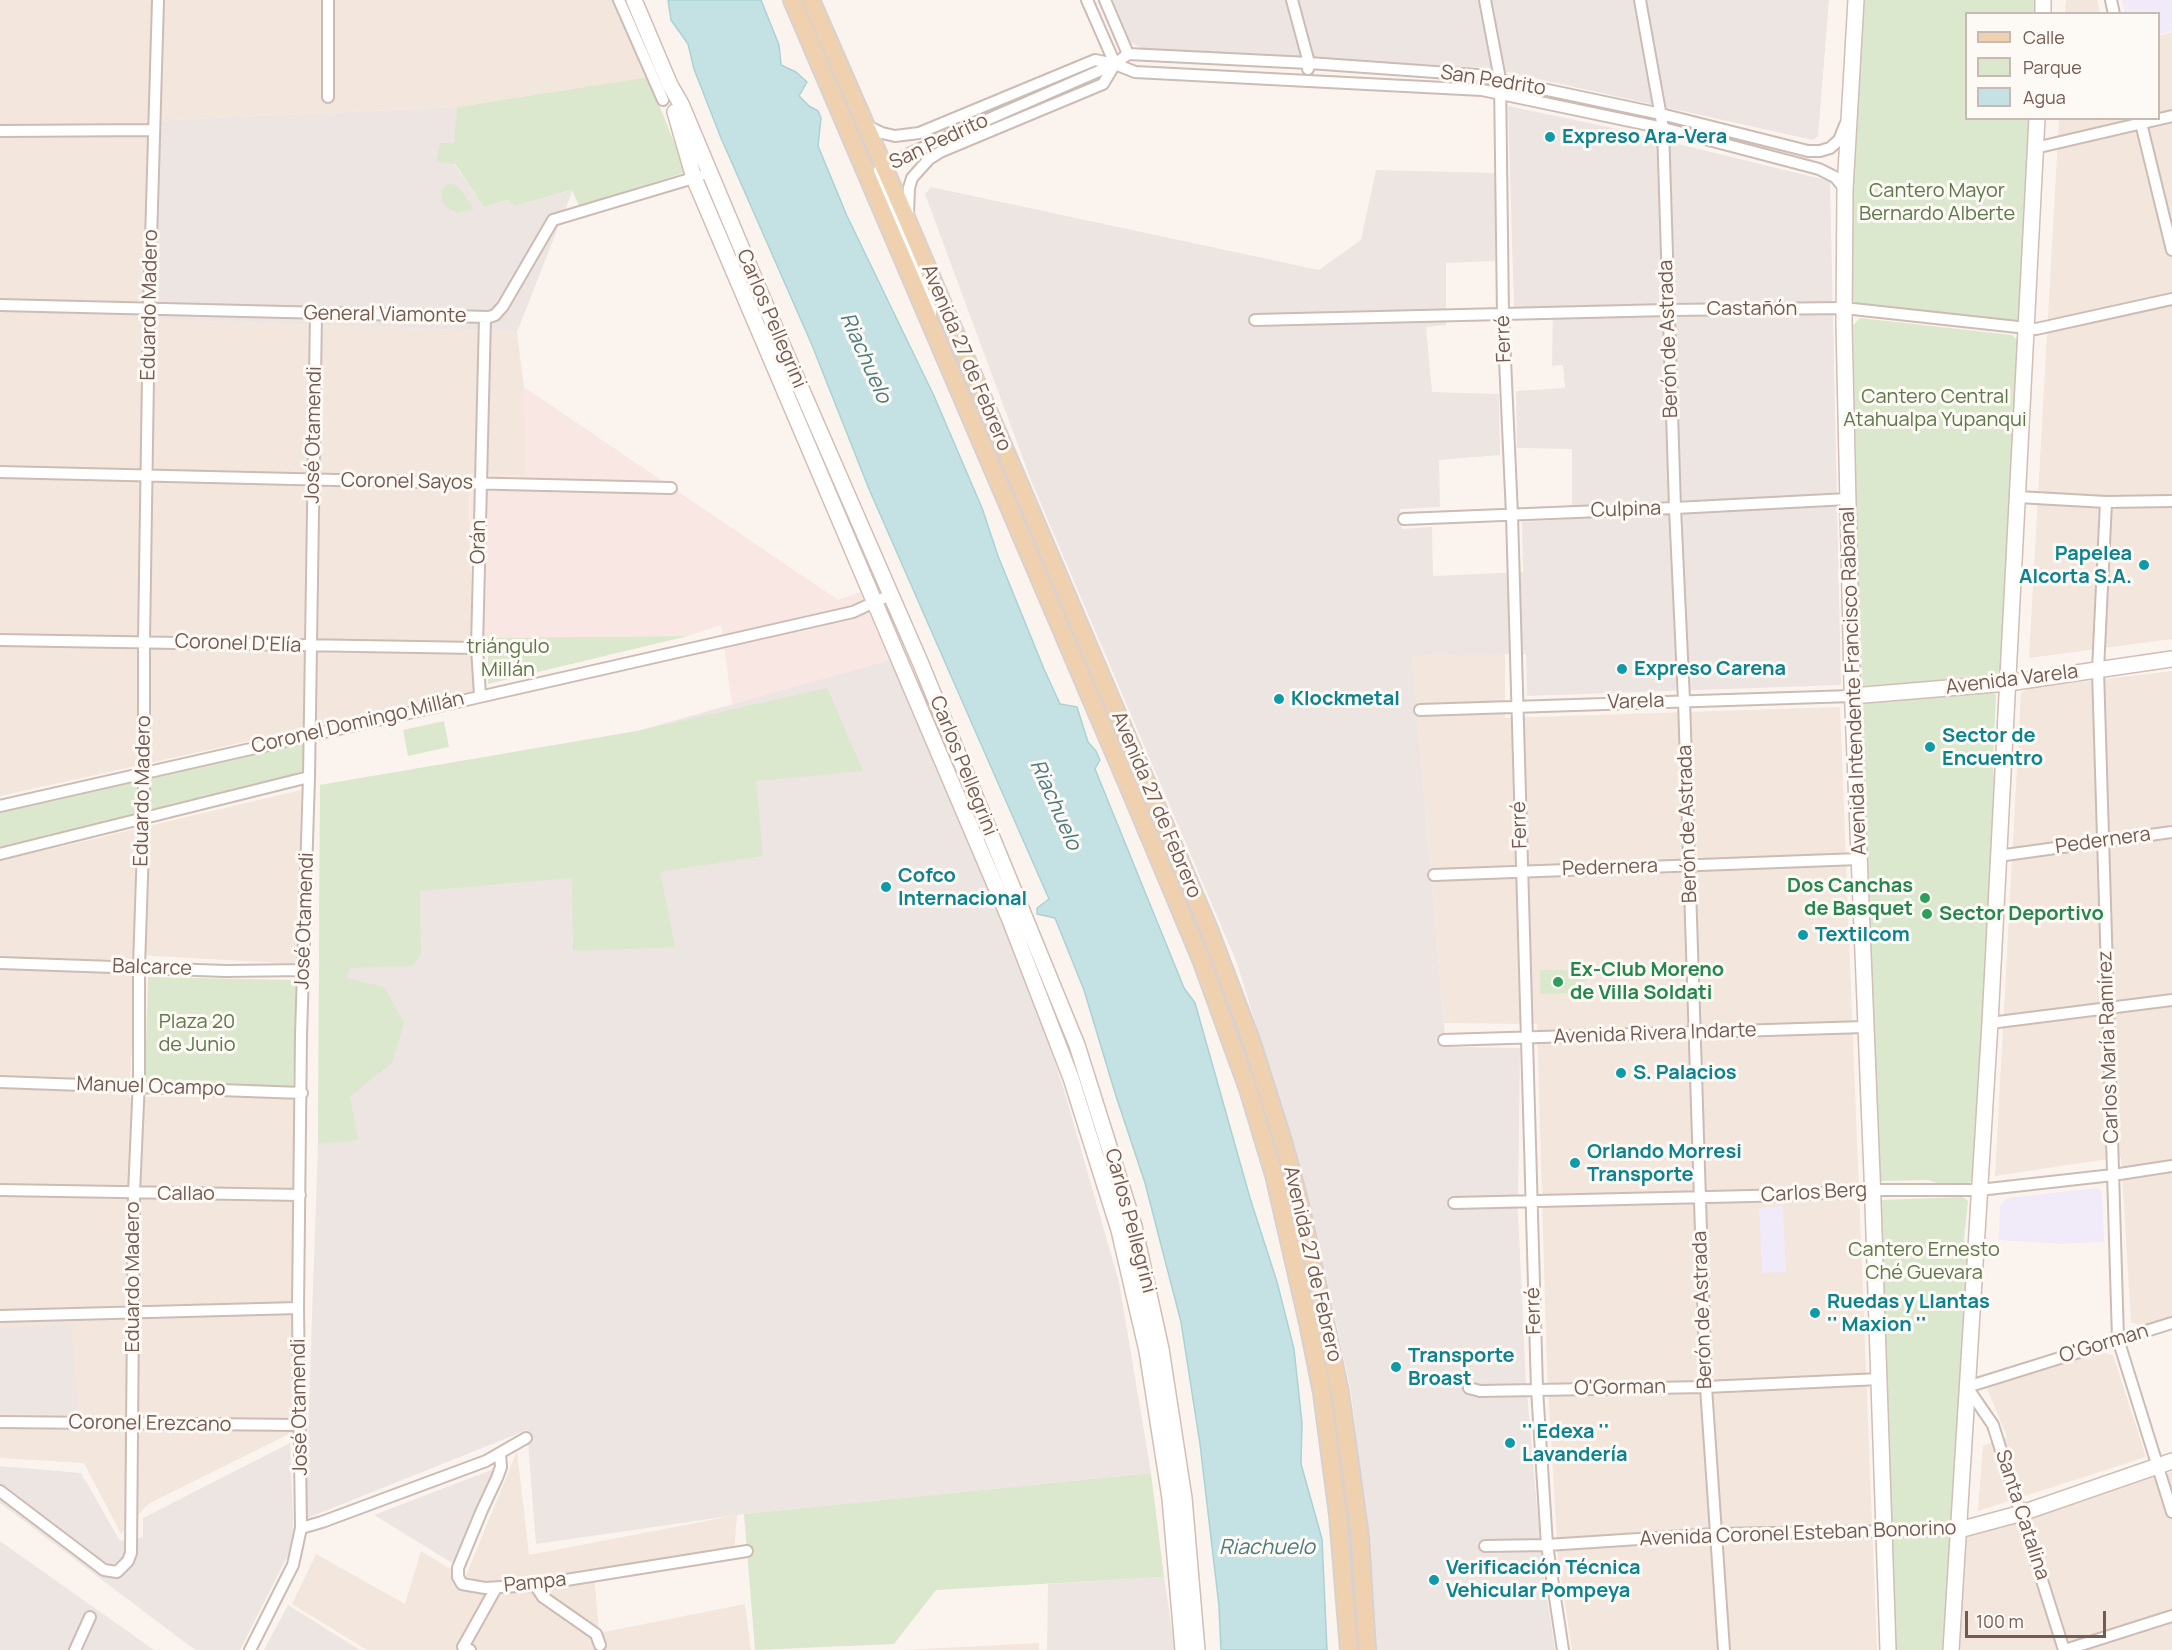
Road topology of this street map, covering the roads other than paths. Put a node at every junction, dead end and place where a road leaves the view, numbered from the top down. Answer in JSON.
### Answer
{"nodes":[{"id":1,"x":158,"y":0,"type":"edge"},
{"id":2,"x":328,"y":0,"type":"edge"},
{"id":3,"x":619,"y":0,"type":"edge"},
{"id":4,"x":634,"y":0,"type":"edge"},
{"id":5,"x":792,"y":0,"type":"edge"},
{"id":6,"x":811,"y":0,"type":"edge"},
{"id":7,"x":1087,"y":0,"type":"edge"},
{"id":8,"x":1105,"y":0,"type":"edge"},
{"id":9,"x":1292,"y":0,"type":"edge"},
{"id":10,"x":1485,"y":0,"type":"edge"},
{"id":11,"x":1640,"y":0,"type":"edge"},
{"id":12,"x":1856,"y":0,"type":"edge"},
{"id":13,"x":1128,"y":54,"type":"junction"},
{"id":14,"x":1309,"y":63,"type":"junction"},
{"id":15,"x":1115,"y":64,"type":"junction"},
{"id":16,"x":1500,"y":79,"type":"junction"},
{"id":17,"x":1308,"y":80,"type":"junction"},
{"id":18,"x":1500,"y":94,"type":"junction"},
{"id":19,"x":328,"y":97,"type":"dead end"},
{"id":20,"x":663,"y":100,"type":"dead end"},
{"id":21,"x":1661,"y":114,"type":"junction"},
{"id":22,"x":1848,"y":117,"type":"junction"},
{"id":23,"x":2037,"y":120,"type":"edge"},
{"id":24,"x":2141,"y":122,"type":"edge"},
{"id":25,"x":864,"y":124,"type":"junction"},
{"id":26,"x":1663,"y":128,"type":"junction"},
{"id":27,"x":153,"y":130,"type":"junction"},
{"id":28,"x":0,"y":131,"type":"edge"},
{"id":29,"x":2035,"y":148,"type":"junction"},
{"id":30,"x":883,"y":166,"type":"junction"},
{"id":31,"x":701,"y":175,"type":"junction"},
{"id":32,"x":1845,"y":189,"type":"junction"},
{"id":33,"x":908,"y":222,"type":"junction"},
{"id":34,"x":2172,"y":250,"type":"edge"},
{"id":35,"x":2172,"y":299,"type":"edge"},
{"id":36,"x":0,"y":305,"type":"edge"},
{"id":37,"x":1844,"y":308,"type":"junction"},
{"id":38,"x":149,"y":309,"type":"junction"},
{"id":39,"x":1668,"y":310,"type":"junction"},
{"id":40,"x":316,"y":314,"type":"junction"},
{"id":41,"x":1503,"y":315,"type":"junction"},
{"id":42,"x":484,"y":317,"type":"junction"},
{"id":43,"x":1255,"y":320,"type":"dead end"},
{"id":44,"x":930,"y":321,"type":"junction"},
{"id":45,"x":2026,"y":329,"type":"junction"},
{"id":46,"x":0,"y":472,"type":"edge"},
{"id":47,"x":147,"y":476,"type":"junction"},
{"id":48,"x":312,"y":480,"type":"junction"},
{"id":49,"x":480,"y":483,"type":"junction"},
{"id":50,"x":671,"y":488,"type":"dead end"},
{"id":51,"x":2018,"y":497,"type":"junction"},
{"id":52,"x":1848,"y":499,"type":"junction"},
{"id":53,"x":2172,"y":501,"type":"edge"},
{"id":54,"x":2106,"y":502,"type":"junction"},
{"id":55,"x":1675,"y":508,"type":"junction"},
{"id":56,"x":1512,"y":514,"type":"junction"},
{"id":57,"x":1404,"y":519,"type":"dead end"},
{"id":58,"x":890,"y":595,"type":"junction"},
{"id":59,"x":874,"y":602,"type":"junction"},
{"id":60,"x":0,"y":640,"type":"edge"},
{"id":61,"x":144,"y":641,"type":"junction"},
{"id":62,"x":311,"y":646,"type":"junction"},
{"id":63,"x":477,"y":648,"type":"junction"},
{"id":64,"x":2172,"y":659,"type":"edge"},
{"id":65,"x":2098,"y":670,"type":"junction"},
{"id":66,"x":2008,"y":683,"type":"junction"},
{"id":67,"x":480,"y":695,"type":"junction"},
{"id":68,"x":1852,"y":696,"type":"junction"},
{"id":69,"x":1684,"y":700,"type":"junction"},
{"id":70,"x":1516,"y":706,"type":"junction"},
{"id":71,"x":1420,"y":710,"type":"dead end"},
{"id":72,"x":309,"y":734,"type":"junction"},
{"id":73,"x":143,"y":773,"type":"junction"},
{"id":74,"x":309,"y":777,"type":"junction"},
{"id":75,"x":1146,"y":783,"type":"junction"},
{"id":76,"x":1130,"y":790,"type":"junction"},
{"id":77,"x":0,"y":806,"type":"edge"},
{"id":78,"x":144,"y":817,"type":"junction"},
{"id":79,"x":2172,"y":832,"type":"edge"},
{"id":80,"x":2103,"y":841,"type":"junction"},
{"id":81,"x":0,"y":854,"type":"edge"},
{"id":82,"x":1998,"y":856,"type":"junction"},
{"id":83,"x":1859,"y":859,"type":"junction"},
{"id":84,"x":1689,"y":865,"type":"junction"},
{"id":85,"x":1522,"y":870,"type":"junction"},
{"id":86,"x":1434,"y":875,"type":"dead end"},
{"id":87,"x":0,"y":963,"type":"edge"},
{"id":88,"x":139,"y":967,"type":"junction"},
{"id":89,"x":304,"y":970,"type":"junction"},
{"id":90,"x":2172,"y":1000,"type":"edge"},
{"id":91,"x":2108,"y":1008,"type":"junction"},
{"id":92,"x":1990,"y":1023,"type":"junction"},
{"id":93,"x":1865,"y":1028,"type":"junction"},
{"id":94,"x":1695,"y":1031,"type":"junction"},
{"id":95,"x":1526,"y":1039,"type":"junction"},
{"id":96,"x":1444,"y":1040,"type":"dead end"},
{"id":97,"x":0,"y":1082,"type":"edge"},
{"id":98,"x":139,"y":1087,"type":"junction"},
{"id":99,"x":302,"y":1093,"type":"junction"},
{"id":100,"x":2172,"y":1166,"type":"edge"},
{"id":101,"x":2113,"y":1175,"type":"junction"},
{"id":102,"x":0,"y":1190,"type":"edge"},
{"id":103,"x":1872,"y":1190,"type":"junction"},
{"id":104,"x":1975,"y":1190,"type":"junction"},
{"id":105,"x":134,"y":1193,"type":"junction"},
{"id":106,"x":300,"y":1195,"type":"junction"},
{"id":107,"x":1700,"y":1198,"type":"junction"},
{"id":108,"x":1530,"y":1202,"type":"junction"},
{"id":109,"x":1454,"y":1203,"type":"dead end"},
{"id":110,"x":1301,"y":1207,"type":"junction"},
{"id":111,"x":1282,"y":1212,"type":"junction"},
{"id":112,"x":298,"y":1308,"type":"junction"},
{"id":113,"x":133,"y":1311,"type":"junction"},
{"id":114,"x":0,"y":1316,"type":"edge"},
{"id":115,"x":2172,"y":1323,"type":"edge"},
{"id":116,"x":2118,"y":1339,"type":"junction"},
{"id":117,"x":1880,"y":1379,"type":"junction"},
{"id":118,"x":1706,"y":1387,"type":"junction"},
{"id":119,"x":1967,"y":1387,"type":"junction"},
{"id":120,"x":1469,"y":1388,"type":"dead end"},
{"id":121,"x":1537,"y":1389,"type":"junction"},
{"id":122,"x":1322,"y":1392,"type":"junction"},
{"id":123,"x":1340,"y":1392,"type":"junction"},
{"id":124,"x":0,"y":1422,"type":"edge"},
{"id":125,"x":133,"y":1424,"type":"junction"},
{"id":126,"x":300,"y":1425,"type":"junction"},
{"id":127,"x":526,"y":1438,"type":"dead end"},
{"id":128,"x":500,"y":1454,"type":"junction"},
{"id":129,"x":2165,"y":1463,"type":"edge"},
{"id":130,"x":0,"y":1491,"type":"edge"},
{"id":131,"x":2172,"y":1512,"type":"edge"},
{"id":132,"x":2022,"y":1513,"type":"junction"},
{"id":133,"x":302,"y":1528,"type":"junction"},
{"id":134,"x":1959,"y":1530,"type":"junction"},
{"id":135,"x":1885,"y":1532,"type":"junction"},
{"id":136,"x":1715,"y":1534,"type":"junction"},
{"id":137,"x":1547,"y":1545,"type":"junction"},
{"id":138,"x":1485,"y":1546,"type":"dead end"},
{"id":139,"x":747,"y":1551,"type":"dead end"},
{"id":140,"x":535,"y":1586,"type":"junction"},
{"id":141,"x":496,"y":1588,"type":"junction"},
{"id":142,"x":2172,"y":1616,"type":"edge"},
{"id":143,"x":90,"y":1617,"type":"dead end"},
{"id":144,"x":600,"y":1645,"type":"dead end"},
{"id":145,"x":75,"y":1650,"type":"edge"},
{"id":146,"x":250,"y":1650,"type":"edge"},
{"id":147,"x":470,"y":1650,"type":"edge"},
{"id":148,"x":1183,"y":1650,"type":"edge"},
{"id":149,"x":1197,"y":1650,"type":"edge"},
{"id":150,"x":1349,"y":1650,"type":"edge"},
{"id":151,"x":1367,"y":1650,"type":"edge"},
{"id":152,"x":1563,"y":1650,"type":"edge"},
{"id":153,"x":1724,"y":1650,"type":"edge"},
{"id":154,"x":1888,"y":1650,"type":"edge"},
{"id":155,"x":1951,"y":1650,"type":"edge"},
{"id":156,"x":2064,"y":1650,"type":"edge"}],
"edges":[{"from":1,"to":27,"type":"street","name":"Eduardo Madero"},
{"from":2,"to":19,"type":"street"},
{"from":3,"to":20,"type":"street"},
{"from":4,"to":31,"type":"main road","name":"Carlos Pellegrini"},
{"from":5,"to":44,"type":"main road","name":"Avenida 27 de Febrero"},
{"from":6,"to":25,"type":"main road","name":"Avenida 27 de Febrero"},
{"from":7,"to":15,"type":"street"},
{"from":8,"to":13,"type":"street"},
{"from":9,"to":14,"type":"street"},
{"from":10,"to":16,"type":"street","name":"Ferré"},
{"from":11,"to":21,"type":"street","name":"Berón de Astrada"},
{"from":12,"to":22,"type":"main road","name":"Avenida Intendente Francisco Rabanal"},
{"from":13,"to":14,"type":"street","name":"San Pedrito"},
{"from":13,"to":15,"type":"street","name":"San Pedrito"},
{"from":14,"to":16,"type":"street","name":"San Pedrito"},
{"from":14,"to":17,"type":"street"},
{"from":15,"to":17,"type":"street","name":"San Pedrito"},
{"from":15,"to":25,"type":"street","name":"San Pedrito"},
{"from":15,"to":30,"type":"street","name":"San Pedrito"},
{"from":15,"to":33,"type":"street","name":"San Pedrito"},
{"from":16,"to":18,"type":"street","name":"Ferré"},
{"from":16,"to":21,"type":"street","name":"San Pedrito"},
{"from":17,"to":18,"type":"street","name":"San Pedrito"},
{"from":18,"to":26,"type":"street","name":"San Pedrito"},
{"from":18,"to":41,"type":"street","name":"Ferré"},
{"from":21,"to":22,"type":"street","name":"San Pedrito"},
{"from":21,"to":26,"type":"street","name":"Berón de Astrada"},
{"from":22,"to":32,"type":"main road","name":"Avenida Intendente Francisco Rabanal"},
{"from":23,"to":29,"type":"main road"},
{"from":24,"to":29,"type":"street"},
{"from":24,"to":34,"type":"street"},
{"from":25,"to":30,"type":"main road","name":"Avenida 27 de Febrero"},
{"from":26,"to":32,"type":"street","name":"San Pedrito"},
{"from":26,"to":39,"type":"street","name":"Berón de Astrada"},
{"from":27,"to":28,"type":"street"},
{"from":27,"to":38,"type":"street","name":"Eduardo Madero"},
{"from":29,"to":45,"type":"main road"},
{"from":30,"to":33,"type":"main road","name":"Avenida 27 de Febrero"},
{"from":30,"to":44,"type":"street","name":"San Pedrito"},
{"from":31,"to":42,"type":"street","name":"General Viamonte"},
{"from":31,"to":58,"type":"main road","name":"Carlos Pellegrini"},
{"from":31,"to":59,"type":"main road","name":"Carlos Pellegrini"},
{"from":32,"to":37,"type":"main road","name":"Avenida Intendente Francisco Rabanal"},
{"from":33,"to":75,"type":"main road","name":"Avenida 27 de Febrero"},
{"from":35,"to":45,"type":"street","name":"Castañón"},
{"from":36,"to":38,"type":"street","name":"General Viamonte"},
{"from":37,"to":39,"type":"street","name":"Castañón"},
{"from":37,"to":45,"type":"street","name":"Castañón"},
{"from":37,"to":52,"type":"main road","name":"Avenida Intendente Francisco Rabanal"},
{"from":38,"to":40,"type":"street","name":"General Viamonte"},
{"from":38,"to":47,"type":"street","name":"Eduardo Madero"},
{"from":39,"to":41,"type":"street","name":"Castañón"},
{"from":39,"to":55,"type":"street","name":"Berón de Astrada"},
{"from":40,"to":42,"type":"street","name":"General Viamonte"},
{"from":40,"to":48,"type":"street","name":"José Otamendi"},
{"from":41,"to":43,"type":"street","name":"Castañón"},
{"from":41,"to":56,"type":"street","name":"Ferré"},
{"from":42,"to":49,"type":"street","name":"Orán"},
{"from":44,"to":76,"type":"main road","name":"Avenida 27 de Febrero"},
{"from":45,"to":51,"type":"main road"},
{"from":46,"to":47,"type":"street","name":"Coronel Sayos"},
{"from":47,"to":48,"type":"street","name":"Coronel Sayos"},
{"from":47,"to":61,"type":"street","name":"Eduardo Madero"},
{"from":48,"to":49,"type":"street","name":"Coronel Sayos"},
{"from":48,"to":62,"type":"street","name":"José Otamendi"},
{"from":49,"to":50,"type":"street","name":"Coronel Sayos"},
{"from":49,"to":63,"type":"street","name":"Orán"},
{"from":51,"to":54,"type":"street"},
{"from":51,"to":66,"type":"main road"},
{"from":52,"to":55,"type":"street","name":"Culpina"},
{"from":52,"to":68,"type":"main road","name":"Avenida Intendente Francisco Rabanal"},
{"from":53,"to":54,"type":"street"},
{"from":54,"to":65,"type":"street","name":"Carlos María Ramírez"},
{"from":55,"to":56,"type":"street","name":"Culpina"},
{"from":55,"to":69,"type":"street","name":"Berón de Astrada"},
{"from":56,"to":57,"type":"street","name":"Culpina"},
{"from":56,"to":70,"type":"street","name":"Ferré"},
{"from":58,"to":59,"type":"street","name":"Coronel Domingo Millán"},
{"from":58,"to":149,"type":"main road","name":"Carlos Pellegrini"},
{"from":59,"to":67,"type":"street","name":"Coronel Domingo Millán"},
{"from":59,"to":148,"type":"main road","name":"Carlos Pellegrini"},
{"from":60,"to":61,"type":"street","name":"Coronel D'Elía"},
{"from":61,"to":62,"type":"street","name":"Coronel D'Elía"},
{"from":61,"to":73,"type":"street","name":"Eduardo Madero"},
{"from":62,"to":63,"type":"street","name":"Coronel D'Elía"},
{"from":62,"to":72,"type":"street","name":"José Otamendi"},
{"from":63,"to":67,"type":"street","name":"Orán"},
{"from":64,"to":65,"type":"main road","name":"Avenida Varela"},
{"from":65,"to":66,"type":"main road","name":"Avenida Varela"},
{"from":65,"to":80,"type":"street","name":"Carlos María Ramírez"},
{"from":66,"to":68,"type":"main road","name":"Avenida Varela"},
{"from":66,"to":82,"type":"main road"},
{"from":67,"to":72,"type":"street","name":"Coronel Domingo Millán"},
{"from":68,"to":69,"type":"street","name":"Varela"},
{"from":68,"to":83,"type":"main road","name":"Avenida Intendente Francisco Rabanal"},
{"from":69,"to":70,"type":"street","name":"Varela"},
{"from":69,"to":84,"type":"street","name":"Berón de Astrada"},
{"from":70,"to":71,"type":"street","name":"Varela"},
{"from":70,"to":85,"type":"street","name":"Ferré"},
{"from":72,"to":73,"type":"street","name":"Coronel Domingo Millán"},
{"from":72,"to":74,"type":"street","name":"José Otamendi"},
{"from":73,"to":77,"type":"street","name":"Coronel Domingo Millán"},
{"from":73,"to":78,"type":"street","name":"Eduardo Madero"},
{"from":74,"to":78,"type":"street"},
{"from":74,"to":89,"type":"street","name":"José Otamendi"},
{"from":75,"to":76,"type":"main road"},
{"from":75,"to":110,"type":"main road","name":"Avenida 27 de Febrero"},
{"from":76,"to":111,"type":"main road","name":"Avenida 27 de Febrero"},
{"from":78,"to":81,"type":"street"},
{"from":78,"to":88,"type":"street","name":"Eduardo Madero"},
{"from":79,"to":80,"type":"street","name":"Pedernera"},
{"from":80,"to":82,"type":"street","name":"Pedernera"},
{"from":80,"to":91,"type":"street","name":"Carlos María Ramírez"},
{"from":82,"to":92,"type":"main road"},
{"from":83,"to":84,"type":"street","name":"Pedernera"},
{"from":83,"to":93,"type":"main road","name":"Avenida Intendente Francisco Rabanal"},
{"from":84,"to":85,"type":"street","name":"Pedernera"},
{"from":84,"to":94,"type":"street","name":"Berón de Astrada"},
{"from":85,"to":86,"type":"street","name":"Pedernera"},
{"from":85,"to":95,"type":"street","name":"Ferré"},
{"from":87,"to":88,"type":"street","name":"Balcarce"},
{"from":88,"to":89,"type":"street","name":"Balcarce"},
{"from":88,"to":98,"type":"street","name":"Eduardo Madero"},
{"from":89,"to":99,"type":"street","name":"José Otamendi"},
{"from":90,"to":91,"type":"street"},
{"from":91,"to":92,"type":"street"},
{"from":91,"to":101,"type":"street","name":"Carlos María Ramírez"},
{"from":92,"to":104,"type":"main road"},
{"from":93,"to":94,"type":"street","name":"Avenida Rivera Indarte"},
{"from":93,"to":103,"type":"main road","name":"Avenida Intendente Francisco Rabanal"},
{"from":94,"to":95,"type":"street","name":"Avenida Rivera Indarte"},
{"from":94,"to":107,"type":"street","name":"Berón de Astrada"},
{"from":95,"to":96,"type":"street","name":"Avenida Rivera Indarte"},
{"from":95,"to":108,"type":"street","name":"Ferré"},
{"from":97,"to":98,"type":"street","name":"Manuel Ocampo"},
{"from":98,"to":99,"type":"street","name":"Manuel Ocampo"},
{"from":98,"to":105,"type":"street","name":"Eduardo Madero"},
{"from":99,"to":106,"type":"street","name":"José Otamendi"},
{"from":100,"to":101,"type":"street","name":"Carlos Berg"},
{"from":101,"to":104,"type":"street","name":"Carlos Berg"},
{"from":101,"to":116,"type":"street","name":"Carlos María Ramírez"},
{"from":102,"to":105,"type":"street","name":"Callao"},
{"from":103,"to":104,"type":"street","name":"Carlos Berg"},
{"from":103,"to":107,"type":"street","name":"Carlos Berg"},
{"from":103,"to":117,"type":"main road","name":"Avenida Intendente Francisco Rabanal"},
{"from":104,"to":119,"type":"main road"},
{"from":105,"to":106,"type":"street","name":"Callao"},
{"from":105,"to":113,"type":"street","name":"Eduardo Madero"},
{"from":106,"to":112,"type":"street","name":"José Otamendi"},
{"from":107,"to":108,"type":"street","name":"Carlos Berg"},
{"from":107,"to":118,"type":"street","name":"Berón de Astrada"},
{"from":108,"to":109,"type":"street","name":"Carlos Berg"},
{"from":108,"to":121,"type":"street","name":"Ferré"},
{"from":110,"to":111,"type":"main road"},
{"from":110,"to":123,"type":"main road","name":"Avenida 27 de Febrero"},
{"from":111,"to":122,"type":"main road","name":"Avenida 27 de Febrero"},
{"from":112,"to":113,"type":"street"},
{"from":112,"to":126,"type":"street","name":"José Otamendi"},
{"from":113,"to":114,"type":"street"},
{"from":113,"to":125,"type":"street","name":"Eduardo Madero"},
{"from":115,"to":116,"type":"street","name":"O'Gorman"},
{"from":116,"to":119,"type":"street","name":"O'Gorman"},
{"from":116,"to":129,"type":"street","name":"Carlos María Ramírez"},
{"from":117,"to":118,"type":"street","name":"O'Gorman"},
{"from":117,"to":135,"type":"main road","name":"Avenida Intendente Francisco Rabanal"},
{"from":118,"to":121,"type":"street","name":"O'Gorman"},
{"from":118,"to":136,"type":"street","name":"Berón de Astrada"},
{"from":119,"to":132,"type":"street","name":"Santa Catalina"},
{"from":119,"to":134,"type":"main road"},
{"from":120,"to":121,"type":"street","name":"O'Gorman"},
{"from":121,"to":137,"type":"street","name":"Ferré"},
{"from":122,"to":123,"type":"main road"},
{"from":122,"to":150,"type":"main road","name":"Avenida 27 de Febrero"},
{"from":123,"to":151,"type":"main road","name":"Avenida 27 de Febrero"},
{"from":124,"to":125,"type":"street","name":"Coronel Erezcano"},
{"from":125,"to":126,"type":"street","name":"Coronel Erezcano"},
{"from":125,"to":130,"type":"street","name":"Eduardo Madero"},
{"from":126,"to":133,"type":"street","name":"José Otamendi"},
{"from":127,"to":128,"type":"street"},
{"from":128,"to":133,"type":"street"},
{"from":128,"to":141,"type":"street","name":"Pampa"},
{"from":129,"to":131,"type":"street","name":"Carlos María Ramírez"},
{"from":129,"to":132,"type":"main road","name":"Avenida Coronel Esteban Bonorino"},
{"from":132,"to":134,"type":"main road","name":"Avenida Coronel Esteban Bonorino"},
{"from":132,"to":156,"type":"street","name":"Santa Catalina"},
{"from":133,"to":146,"type":"street"},
{"from":134,"to":135,"type":"street","name":"Avenida Coronel Esteban Bonorino"},
{"from":134,"to":155,"type":"main road"},
{"from":135,"to":136,"type":"street","name":"Avenida Coronel Esteban Bonorino"},
{"from":135,"to":154,"type":"main road","name":"Avenida Intendente Francisco Rabanal"},
{"from":136,"to":137,"type":"street","name":"Avenida Coronel Esteban Bonorino"},
{"from":136,"to":153,"type":"street","name":"Berón de Astrada"},
{"from":137,"to":138,"type":"street","name":"Avenida Coronel Esteban Bonorino"},
{"from":137,"to":152,"type":"street","name":"Ferré"},
{"from":139,"to":140,"type":"street","name":"Pampa"},
{"from":140,"to":141,"type":"street","name":"Pampa"},
{"from":140,"to":144,"type":"street"},
{"from":141,"to":147,"type":"street"},
{"from":142,"to":156,"type":"street"},
{"from":143,"to":145,"type":"street"}]}
